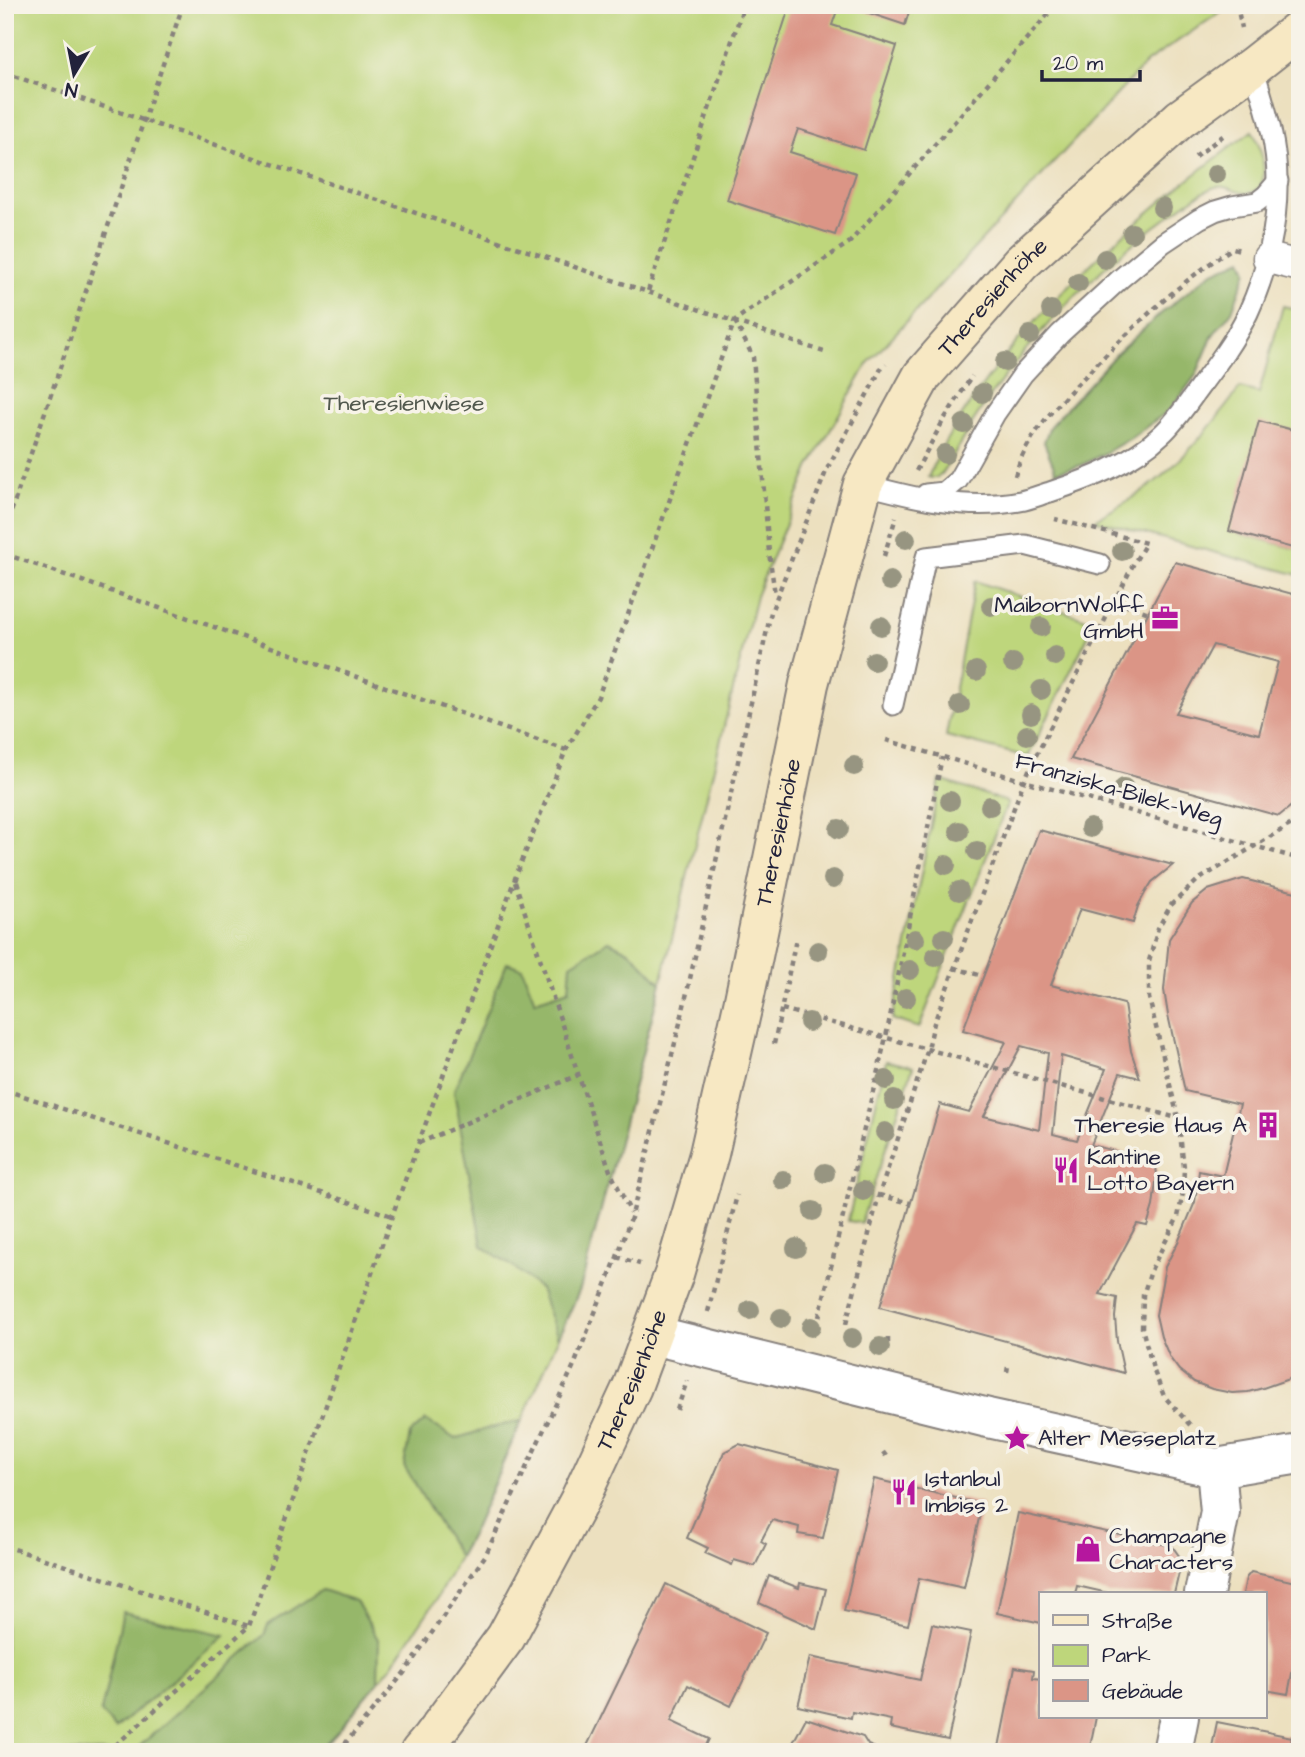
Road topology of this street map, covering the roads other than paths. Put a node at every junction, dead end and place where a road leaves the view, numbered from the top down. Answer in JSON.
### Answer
{"nodes":[{"id":1,"x":1300,"y":29,"type":"edge"},
{"id":2,"x":1253,"y":66,"type":"junction"},
{"id":3,"x":1278,"y":181,"type":"junction"},
{"id":4,"x":1268,"y":258,"type":"junction"},
{"id":5,"x":1300,"y":266,"type":"edge"},
{"id":6,"x":863,"y":484,"type":"junction"},
{"id":7,"x":904,"y":495,"type":"junction"},
{"id":8,"x":1100,"y":564,"type":"dead end"},
{"id":9,"x":893,"y":705,"type":"dead end"},
{"id":10,"x":653,"y":1335,"type":"junction"},
{"id":11,"x":1300,"y":1454,"type":"edge"},
{"id":12,"x":1216,"y":1468,"type":"junction"},
{"id":13,"x":1204,"y":1592,"type":"edge"},
{"id":14,"x":1179,"y":1718,"type":"edge"},
{"id":15,"x":420,"y":1752,"type":"edge"},
{"id":16,"x":1172,"y":1752,"type":"edge"}],
"edges":[{"from":1,"to":2,"type":"main road","name":"Theresienhöhe"},
{"from":2,"to":3,"type":"lane"},
{"from":2,"to":6,"type":"main road","name":"Theresienhöhe"},
{"from":3,"to":4,"type":"lane"},
{"from":3,"to":7,"type":"lane"},
{"from":4,"to":5,"type":"street"},
{"from":4,"to":7,"type":"lane"},
{"from":6,"to":7,"type":"lane"},
{"from":6,"to":10,"type":"main road","name":"Theresienhöhe"},
{"from":8,"to":9,"type":"lane"},
{"from":10,"to":12,"type":"street"},
{"from":10,"to":15,"type":"main road","name":"Theresienhöhe"},
{"from":11,"to":12,"type":"street"},
{"from":12,"to":13,"type":"street"},
{"from":14,"to":16,"type":"street"}]}
